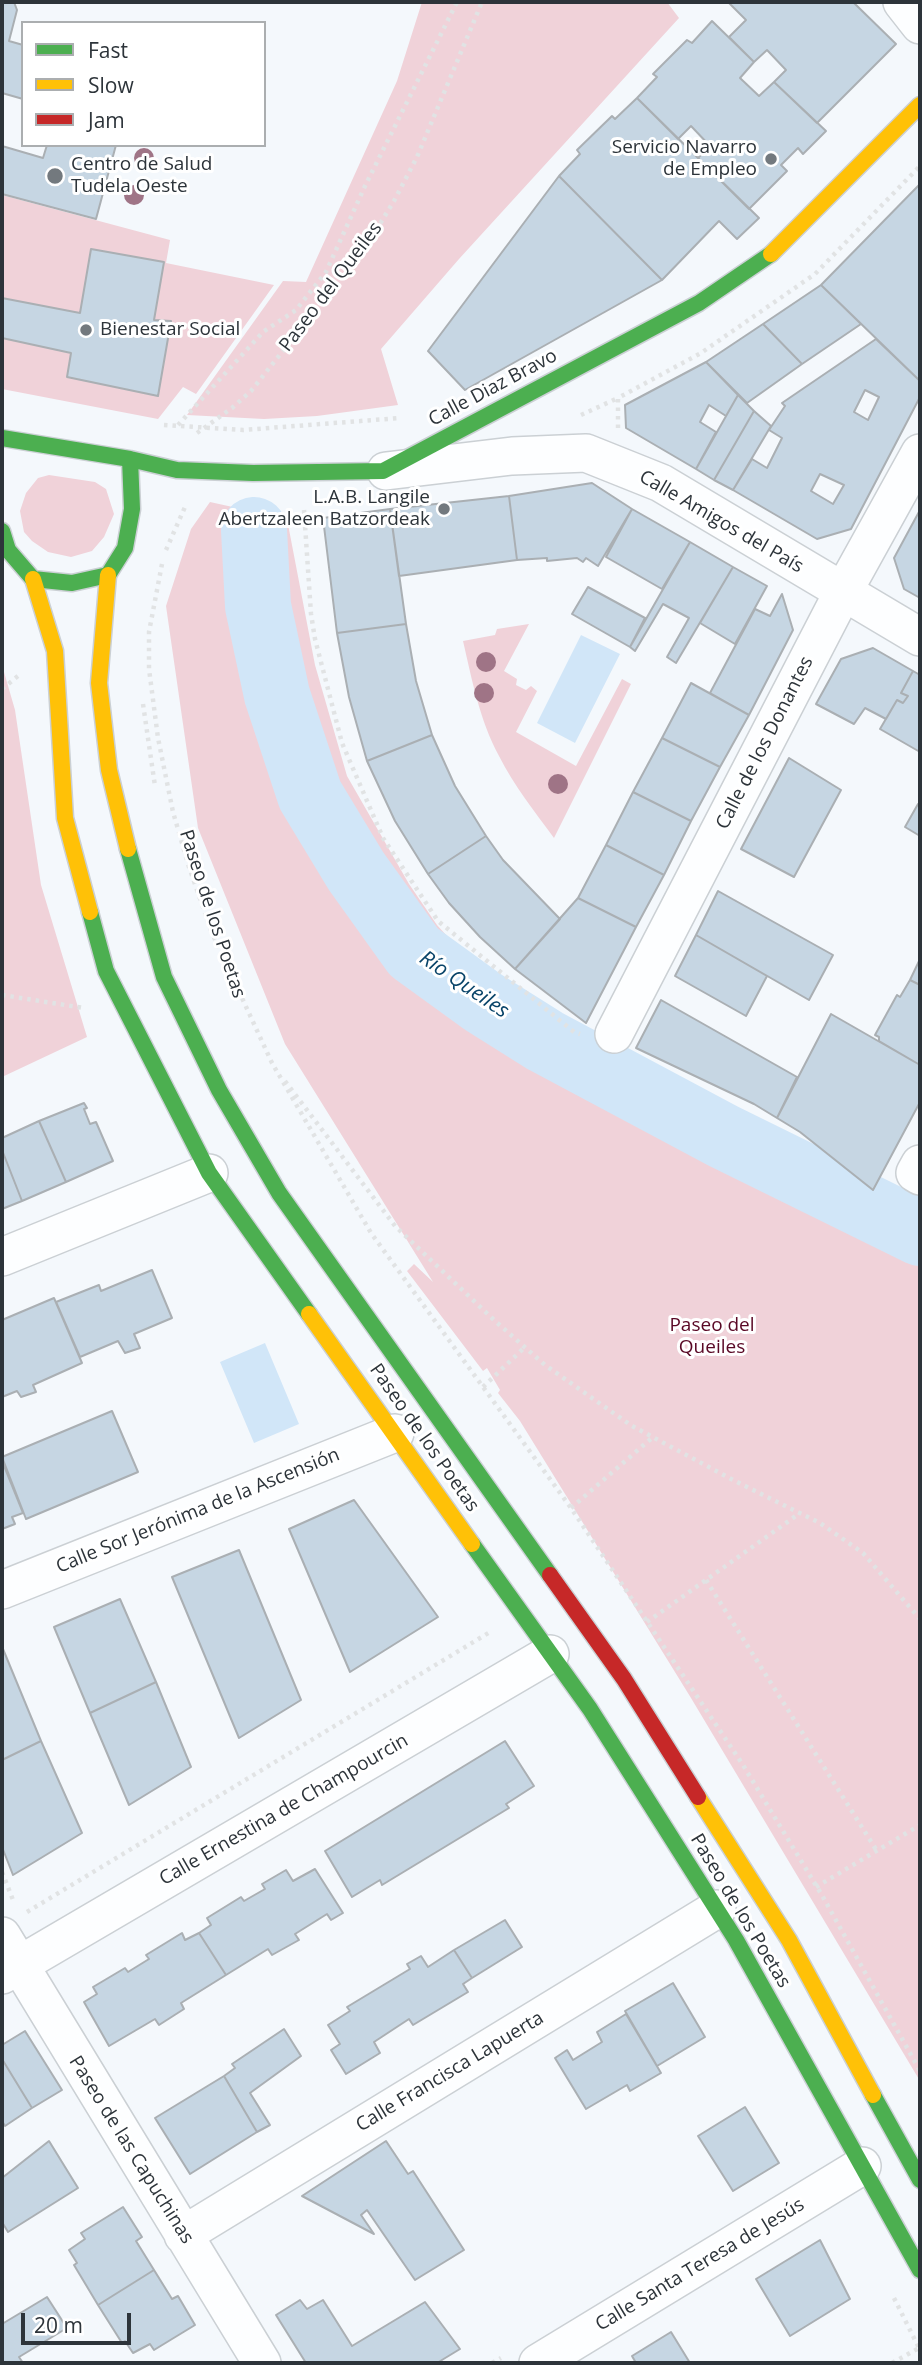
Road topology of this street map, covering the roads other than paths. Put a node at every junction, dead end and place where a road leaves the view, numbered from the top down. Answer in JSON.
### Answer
{"nodes":[{"id":1,"x":902,"y":2,"type":"edge"},
{"id":2,"x":920,"y":25,"type":"edge"},
{"id":3,"x":920,"y":105,"type":"edge"},
{"id":4,"x":2,"y":438,"type":"edge"},
{"id":5,"x":2,"y":445,"type":"edge"},
{"id":6,"x":920,"y":453,"type":"edge"},
{"id":7,"x":130,"y":459,"type":"junction"},
{"id":8,"x":383,"y":471,"type":"junction"},
{"id":9,"x":2,"y":531,"type":"edge"},
{"id":10,"x":108,"y":575,"type":"junction"},
{"id":11,"x":33,"y":579,"type":"junction"},
{"id":12,"x":843,"y":592,"type":"junction"},
{"id":13,"x":920,"y":637,"type":"edge"},
{"id":14,"x":614,"y":1034,"type":"dead end"},
{"id":15,"x":209,"y":1173,"type":"junction"},
{"id":16,"x":2,"y":1257,"type":"edge"},
{"id":17,"x":395,"y":1433,"type":"junction"},
{"id":18,"x":2,"y":1591,"type":"edge"},
{"id":19,"x":550,"y":1654,"type":"junction"},
{"id":20,"x":716,"y":1909,"type":"junction"},
{"id":21,"x":11,"y":1939,"type":"edge"},
{"id":22,"x":862,"y":2166,"type":"junction"},
{"id":23,"x":920,"y":2180,"type":"edge"},
{"id":24,"x":183,"y":2235,"type":"junction"},
{"id":25,"x":920,"y":2270,"type":"edge"},
{"id":26,"x":254,"y":2360,"type":"edge"},
{"id":27,"x":521,"y":2360,"type":"edge"}],
"edges":[{"from":1,"to":2,"type":"street"},
{"from":3,"to":8,"type":"street","name":"Calle Diaz Bravo"},
{"from":4,"to":5,"type":"street"},
{"from":4,"to":7,"type":"street","name":"Calle Diaz Bravo"},
{"from":6,"to":12,"type":"street","name":"Calle de los Donantes"},
{"from":7,"to":8,"type":"street","name":"Calle Diaz Bravo"},
{"from":7,"to":10,"type":"street","name":"Paseo de los Poetas"},
{"from":8,"to":12,"type":"street","name":"Calle Amigos del País"},
{"from":9,"to":11,"type":"street","name":"Paseo de los Poetas"},
{"from":10,"to":11,"type":"street"},
{"from":10,"to":23,"type":"street","name":"Paseo de los Poetas"},
{"from":11,"to":15,"type":"street","name":"Paseo de los Poetas"},
{"from":12,"to":13,"type":"street","name":"Calle Amigos del País"},
{"from":12,"to":14,"type":"street","name":"Calle de los Donantes"},
{"from":15,"to":16,"type":"street"},
{"from":15,"to":17,"type":"street","name":"Paseo de los Poetas"},
{"from":17,"to":18,"type":"street","name":"Calle Sor Jerónima de la Ascensión"},
{"from":17,"to":19,"type":"street","name":"Paseo de los Poetas"},
{"from":19,"to":20,"type":"street","name":"Paseo de los Poetas"},
{"from":19,"to":21,"type":"street","name":"Calle Ernestina de Champourcin"},
{"from":20,"to":22,"type":"street","name":"Paseo de los Poetas"},
{"from":20,"to":24,"type":"street","name":"Calle Francisca Lapuerta"},
{"from":21,"to":24,"type":"street","name":"Paseo de las Capuchinas"},
{"from":22,"to":25,"type":"street","name":"Paseo de los Poetas"},
{"from":22,"to":27,"type":"street","name":"Calle Santa Teresa de Jesús"},
{"from":24,"to":26,"type":"street","name":"Paseo de las Capuchinas"}]}
